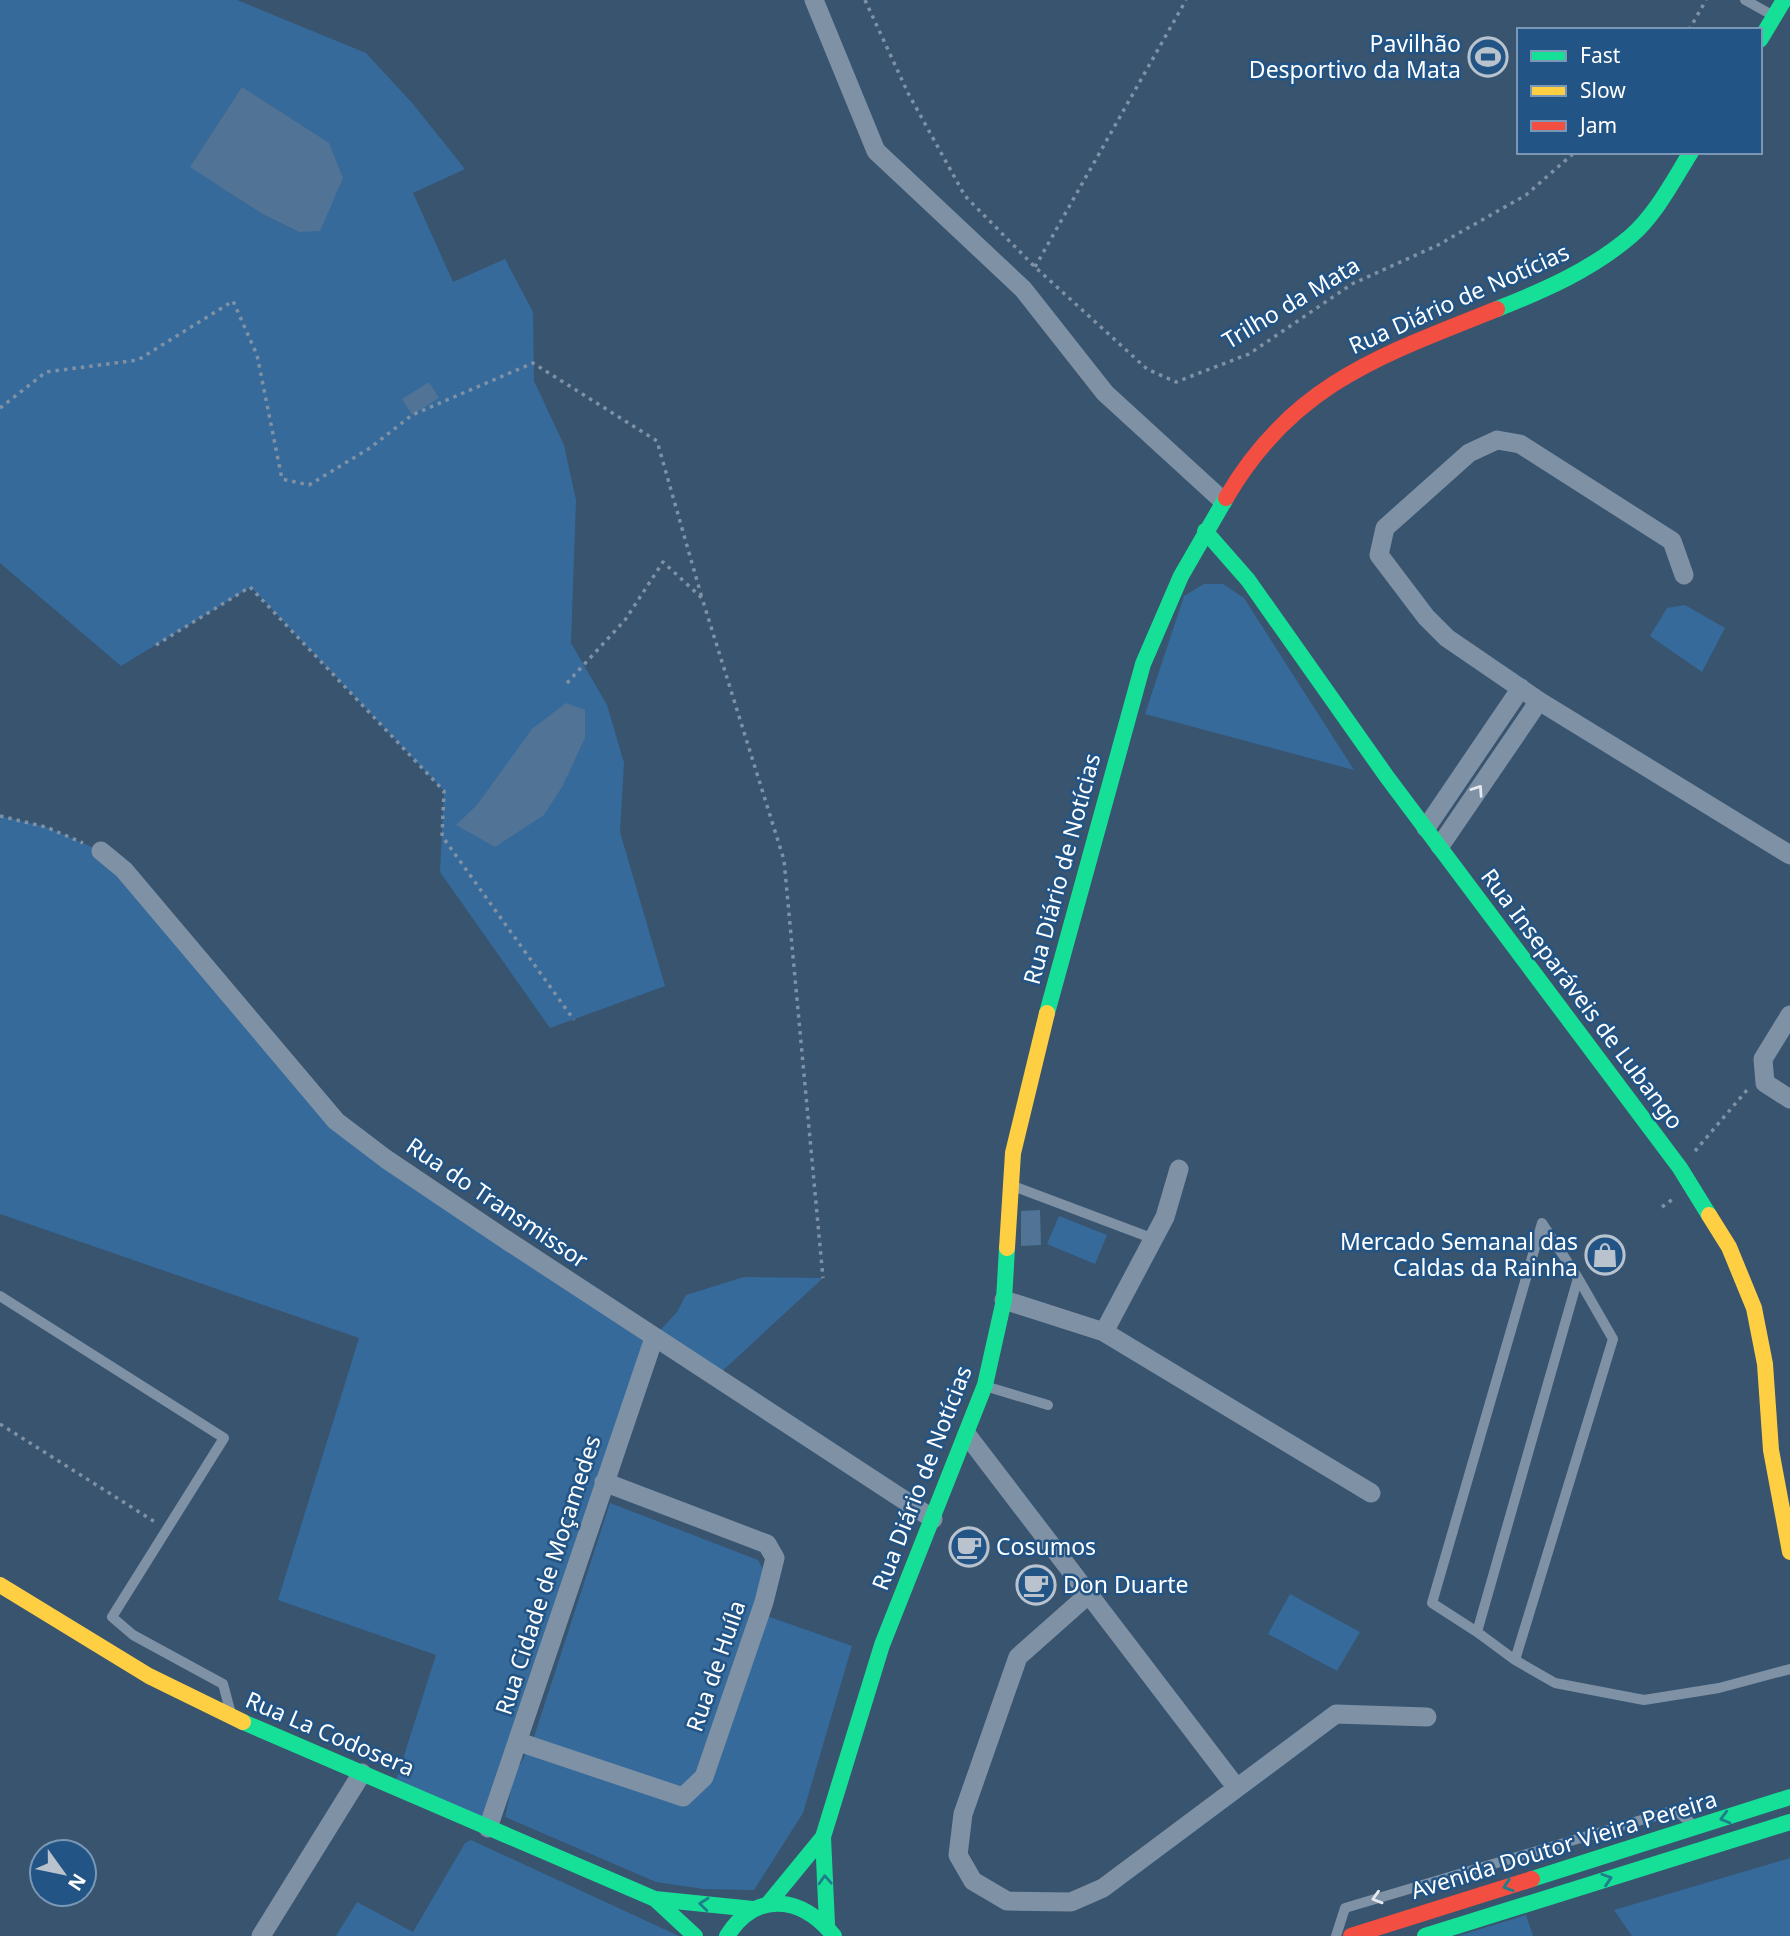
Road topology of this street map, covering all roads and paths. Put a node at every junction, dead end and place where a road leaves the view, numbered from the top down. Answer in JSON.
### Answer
{"nodes":[{"id":1,"x":814,"y":0,"type":"edge"},
{"id":2,"x":865,"y":0,"type":"edge"},
{"id":3,"x":1185,"y":0,"type":"edge"},
{"id":4,"x":1706,"y":0,"type":"edge"},
{"id":5,"x":1745,"y":0,"type":"edge"},
{"id":6,"x":1784,"y":0,"type":"edge"},
{"id":7,"x":1774,"y":16,"type":"junction"},
{"id":8,"x":1690,"y":28,"type":"edge"},
{"id":9,"x":1762,"y":37,"type":"edge"},
{"id":10,"x":1573,"y":154,"type":"edge"},
{"id":11,"x":1690,"y":154,"type":"edge"},
{"id":12,"x":1035,"y":267,"type":"junction"},
{"id":13,"x":0,"y":408,"type":"edge"},
{"id":14,"x":1223,"y":501,"type":"junction"},
{"id":15,"x":1205,"y":531,"type":"junction"},
{"id":16,"x":1684,"y":575,"type":"dead end"},
{"id":17,"x":702,"y":598,"type":"junction"},
{"id":18,"x":156,"y":645,"type":"dead end"},
{"id":19,"x":568,"y":683,"type":"dead end"},
{"id":20,"x":1521,"y":688,"type":"junction"},
{"id":21,"x":1539,"y":701,"type":"junction"},
{"id":22,"x":0,"y":816,"type":"edge"},
{"id":23,"x":1426,"y":828,"type":"junction"},
{"id":24,"x":1440,"y":846,"type":"junction"},
{"id":25,"x":101,"y":851,"type":"joint"},
{"id":26,"x":1790,"y":855,"type":"edge"},
{"id":27,"x":1790,"y":1015,"type":"edge"},
{"id":28,"x":574,"y":1020,"type":"dead end"},
{"id":29,"x":1763,"y":1071,"type":"junction"},
{"id":30,"x":1790,"y":1099,"type":"edge"},
{"id":31,"x":1708,"y":1136,"type":"dead end"},
{"id":32,"x":1179,"y":1169,"type":"dead end"},
{"id":33,"x":1009,"y":1184,"type":"junction"},
{"id":34,"x":1154,"y":1239,"type":"junction"},
{"id":35,"x":823,"y":1278,"type":"dead end"},
{"id":36,"x":1578,"y":1278,"type":"junction"},
{"id":37,"x":0,"y":1296,"type":"edge"},
{"id":38,"x":1004,"y":1300,"type":"junction"},
{"id":39,"x":1104,"y":1332,"type":"junction"},
{"id":40,"x":654,"y":1338,"type":"junction"},
{"id":41,"x":985,"y":1385,"type":"junction"},
{"id":42,"x":1048,"y":1405,"type":"dead end"},
{"id":43,"x":0,"y":1424,"type":"edge"},
{"id":44,"x":967,"y":1435,"type":"junction"},
{"id":45,"x":604,"y":1482,"type":"junction"},
{"id":46,"x":1371,"y":1493,"type":"dead end"},
{"id":47,"x":933,"y":1519,"type":"junction"},
{"id":48,"x":166,"y":1529,"type":"junction"},
{"id":49,"x":1790,"y":1552,"type":"edge"},
{"id":50,"x":0,"y":1585,"type":"edge"},
{"id":51,"x":1089,"y":1594,"type":"junction"},
{"id":52,"x":1476,"y":1632,"type":"junction"},
{"id":53,"x":1515,"y":1660,"type":"junction"},
{"id":54,"x":1790,"y":1669,"type":"edge"},
{"id":55,"x":232,"y":1717,"type":"junction"},
{"id":56,"x":1427,"y":1717,"type":"dead end"},
{"id":57,"x":519,"y":1742,"type":"junction"},
{"id":58,"x":362,"y":1773,"type":"junction"},
{"id":59,"x":1236,"y":1787,"type":"junction"},
{"id":60,"x":1790,"y":1797,"type":"edge"},
{"id":61,"x":1790,"y":1822,"type":"edge"},
{"id":62,"x":1696,"y":1826,"type":"junction"},
{"id":63,"x":488,"y":1828,"type":"junction"},
{"id":64,"x":823,"y":1837,"type":"junction"},
{"id":65,"x":655,"y":1899,"type":"junction"},
{"id":66,"x":761,"y":1906,"type":"junction"},
{"id":67,"x":830,"y":1930,"type":"edge"},
{"id":68,"x":261,"y":1936,"type":"edge"},
{"id":69,"x":695,"y":1936,"type":"edge"},
{"id":70,"x":727,"y":1936,"type":"edge"},
{"id":71,"x":1336,"y":1936,"type":"edge"},
{"id":72,"x":1351,"y":1936,"type":"edge"},
{"id":73,"x":1425,"y":1936,"type":"edge"}],
"edges":[{"from":1,"to":14,"type":"street"},
{"from":2,"to":12,"type":"path","name":"Trilho da Mata"},
{"from":3,"to":12,"type":"path"},
{"from":4,"to":8,"type":"path"},
{"from":5,"to":7,"type":"lane"},
{"from":6,"to":7,"type":"main road"},
{"from":7,"to":9,"type":"main road"},
{"from":10,"to":12,"type":"path","name":"Trilho da Mata"},
{"from":11,"to":14,"type":"main road","name":"Rua Diário de Notícias"},
{"from":13,"to":17,"type":"path"},
{"from":14,"to":15,"type":"main road","name":"Rua Diário de Notícias"},
{"from":15,"to":23,"type":"main road","name":"Rua Inseparáveis de Lubango"},
{"from":15,"to":33,"type":"main road","name":"Rua Diário de Notícias"},
{"from":16,"to":20,"type":"street"},
{"from":17,"to":19,"type":"path"},
{"from":17,"to":35,"type":"path"},
{"from":18,"to":28,"type":"path"},
{"from":20,"to":21,"type":"street"},
{"from":20,"to":23,"type":"street"},
{"from":24,"to":21,"type":"street","one_way":true},
{"from":21,"to":26,"type":"street"},
{"from":22,"to":25,"type":"path"},
{"from":23,"to":24,"type":"main road","name":"Rua Inseparáveis de Lubango"},
{"from":24,"to":49,"type":"main road","name":"Rua Inseparáveis de Lubango"},
{"from":25,"to":40,"type":"street","name":"Rua do Transmissor"},
{"from":27,"to":29,"type":"street"},
{"from":29,"to":30,"type":"street"},
{"from":29,"to":31,"type":"path"},
{"from":32,"to":34,"type":"street"},
{"from":33,"to":34,"type":"lane"},
{"from":33,"to":38,"type":"main road","name":"Rua Diário de Notícias"},
{"from":34,"to":39,"type":"street"},
{"from":36,"to":52,"type":"lane"},
{"from":36,"to":52,"type":"lane"},
{"from":36,"to":53,"type":"lane"},
{"from":37,"to":48,"type":"lane"},
{"from":38,"to":39,"type":"street"},
{"from":38,"to":41,"type":"main road","name":"Rua Diário de Notícias"},
{"from":39,"to":46,"type":"street"},
{"from":40,"to":45,"type":"street","name":"Rua Cidade de Moçamedes"},
{"from":40,"to":47,"type":"street","name":"Rua do Transmissor"},
{"from":41,"to":42,"type":"lane"},
{"from":41,"to":44,"type":"main road","name":"Rua Diário de Notícias"},
{"from":43,"to":48,"type":"path"},
{"from":44,"to":47,"type":"main road","name":"Rua Diário de Notícias"},
{"from":44,"to":51,"type":"street"},
{"from":45,"to":57,"type":"street","name":"Rua Cidade de Moçamedes"},
{"from":45,"to":57,"type":"street","name":"Rua de Huíla"},
{"from":47,"to":64,"type":"main road","name":"Rua Diário de Notícias"},
{"from":48,"to":55,"type":"lane"},
{"from":50,"to":55,"type":"main road","name":"Rua La Codosera"},
{"from":51,"to":59,"type":"street"},
{"from":51,"to":59,"type":"street"},
{"from":52,"to":53,"type":"lane"},
{"from":53,"to":54,"type":"lane"},
{"from":55,"to":58,"type":"main road","name":"Rua La Codosera"},
{"from":56,"to":59,"type":"street"},
{"from":57,"to":63,"type":"street","name":"Rua Cidade de Moçamedes"},
{"from":58,"to":63,"type":"main road","name":"Rua La Codosera"},
{"from":58,"to":68,"type":"street"},
{"from":60,"to":62,"type":"main road","name":"Avenida Doutor Vieira Pereira","one_way":true},
{"from":73,"to":61,"type":"main road","name":"Avenida Doutor Vieira Pereira","one_way":true},
{"from":62,"to":71,"type":"lane","one_way":true},
{"from":62,"to":72,"type":"main road","name":"Avenida Doutor Vieira Pereira","one_way":true},
{"from":63,"to":65,"type":"main road","name":"Rua La Codosera"},
{"from":64,"to":66,"type":"main road"},
{"from":67,"to":64,"type":"main road","one_way":true},
{"from":66,"to":65,"type":"main road","name":"Rua La Codosera","one_way":true},
{"from":65,"to":69,"type":"main road","name":"Rua La Codosera"},
{"from":66,"to":67,"type":"main road","name":"Rua La Codosera"},
{"from":66,"to":70,"type":"main road"}]}
